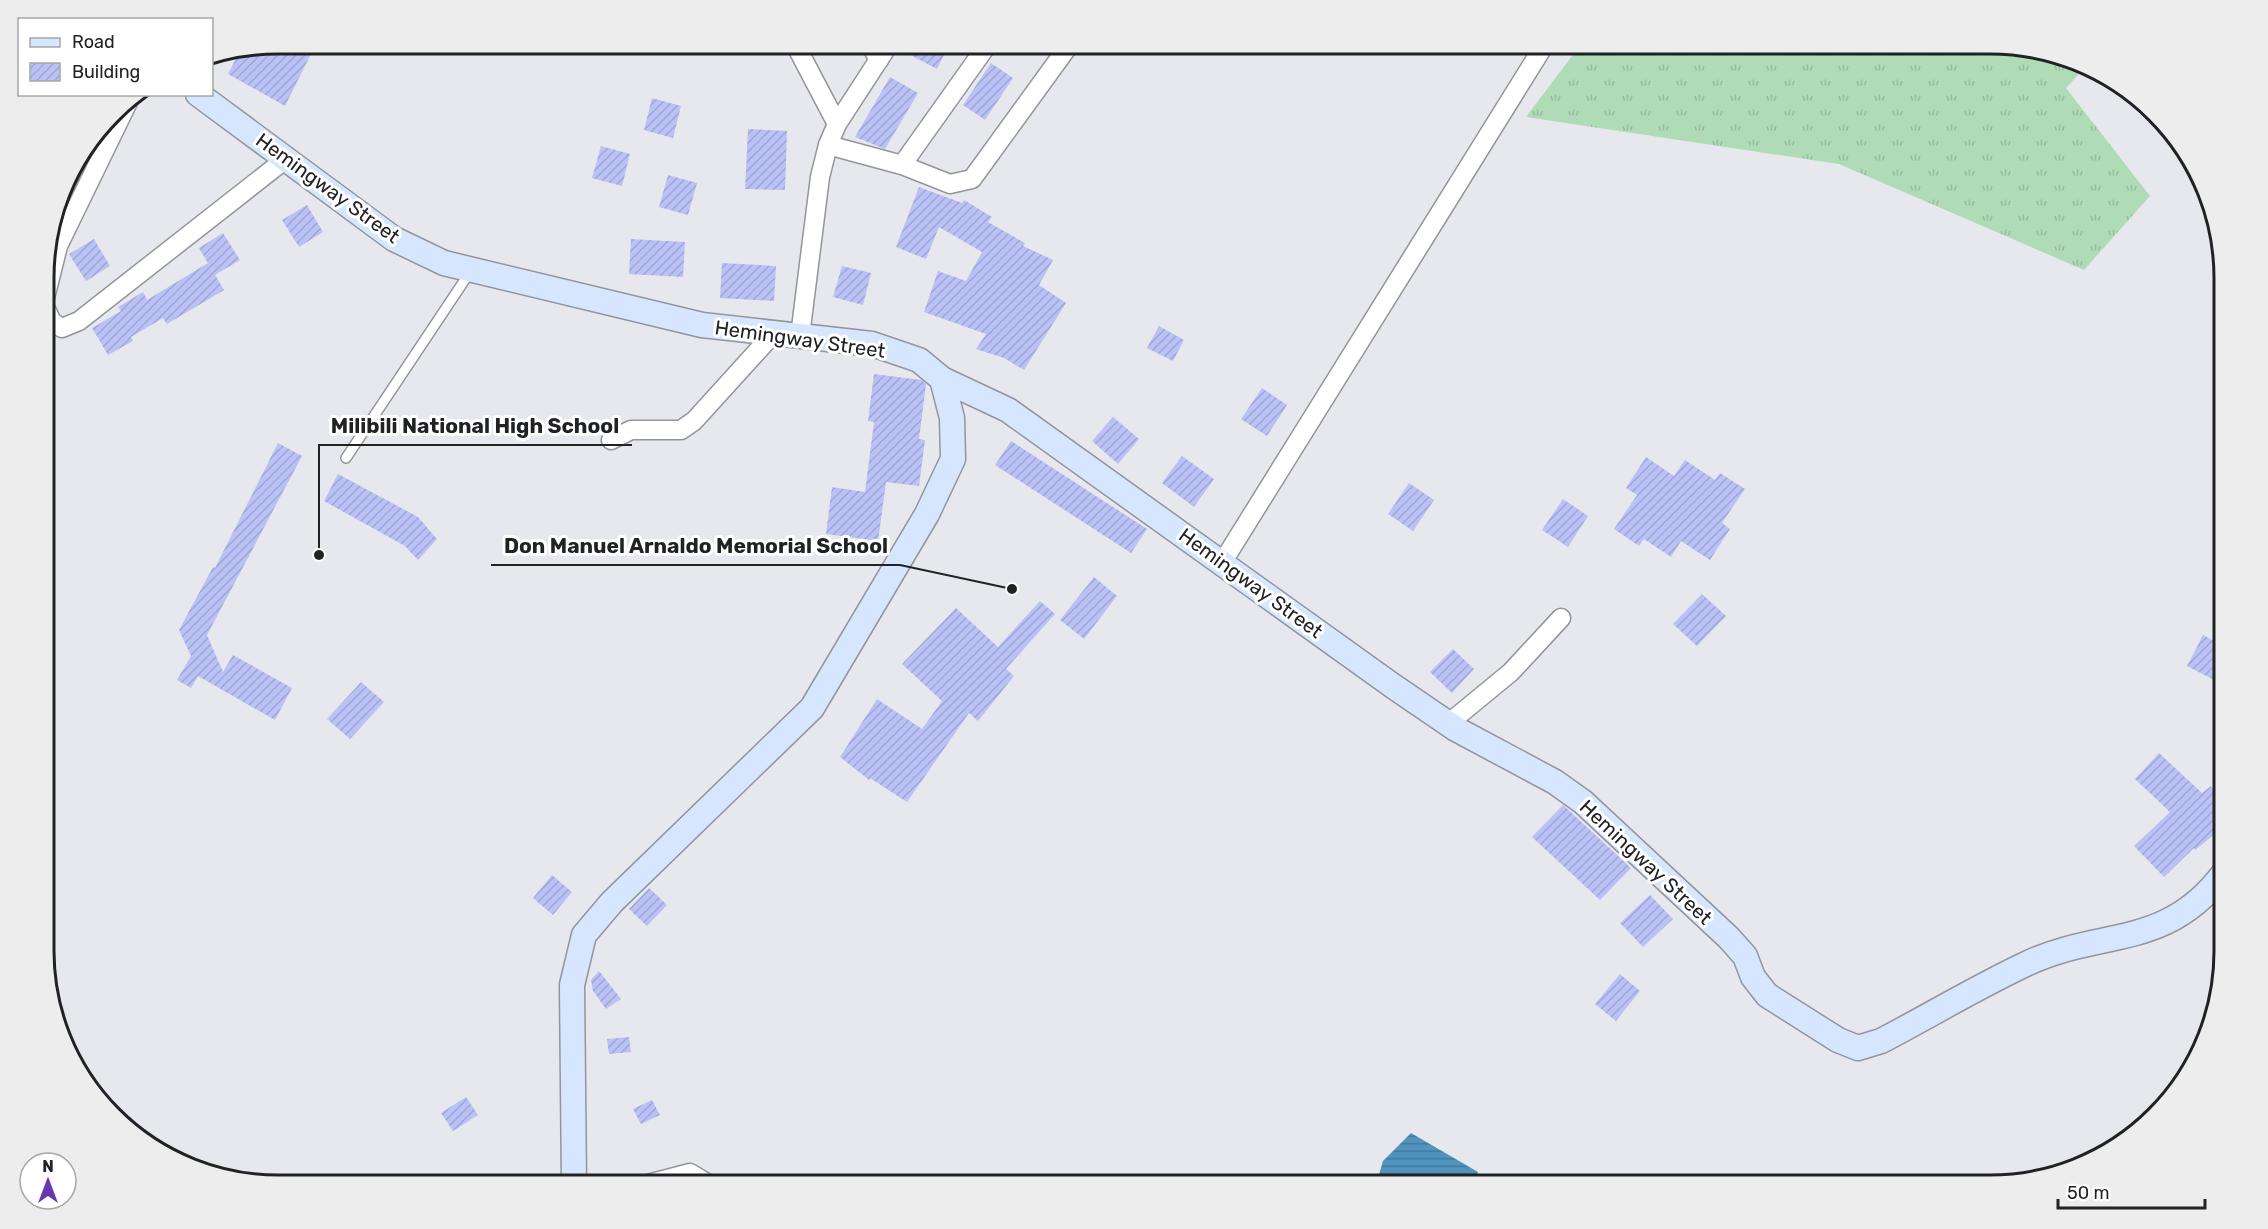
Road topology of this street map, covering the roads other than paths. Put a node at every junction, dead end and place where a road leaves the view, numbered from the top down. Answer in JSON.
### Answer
{"nodes":[{"id":1,"x":800,"y":54,"type":"edge"},
{"id":2,"x":876,"y":54,"type":"edge"},
{"id":3,"x":883,"y":54,"type":"edge"},
{"id":4,"x":981,"y":54,"type":"edge"},
{"id":5,"x":1063,"y":54,"type":"edge"},
{"id":6,"x":1539,"y":54,"type":"edge"},
{"id":7,"x":879,"y":60,"type":"junction"},
{"id":8,"x":201,"y":96,"type":"edge"},
{"id":9,"x":119,"y":121,"type":"edge"},
{"id":10,"x":837,"y":124,"type":"junction"},
{"id":11,"x":828,"y":145,"type":"junction"},
{"id":12,"x":287,"y":158,"type":"junction"},
{"id":13,"x":902,"y":165,"type":"junction"},
{"id":14,"x":54,"y":260,"type":"edge"},
{"id":15,"x":472,"y":270,"type":"junction"},
{"id":16,"x":54,"y":323,"type":"edge"},
{"id":17,"x":773,"y":334,"type":"junction"},
{"id":18,"x":800,"y":336,"type":"junction"},
{"id":19,"x":942,"y":379,"type":"junction"},
{"id":20,"x":611,"y":440,"type":"dead end"},
{"id":21,"x":346,"y":458,"type":"dead end"},
{"id":22,"x":1222,"y":563,"type":"junction"},
{"id":23,"x":1561,"y":618,"type":"dead end"},
{"id":24,"x":1449,"y":723,"type":"junction"},
{"id":25,"x":2214,"y":886,"type":"edge"},
{"id":26,"x":574,"y":1175,"type":"edge"}],
"edges":[{"from":1,"to":10,"type":"street"},
{"from":2,"to":7,"type":"street"},
{"from":3,"to":7,"type":"street"},
{"from":4,"to":13,"type":"street"},
{"from":5,"to":13,"type":"street"},
{"from":6,"to":22,"type":"street"},
{"from":7,"to":10,"type":"street"},
{"from":8,"to":12,"type":"main road","name":"Hemingway Street"},
{"from":9,"to":14,"type":"street"},
{"from":10,"to":11,"type":"street"},
{"from":11,"to":13,"type":"street"},
{"from":11,"to":18,"type":"street"},
{"from":12,"to":15,"type":"main road","name":"Hemingway Street"},
{"from":12,"to":16,"type":"street"},
{"from":15,"to":17,"type":"main road","name":"Hemingway Street"},
{"from":15,"to":21,"type":"lane"},
{"from":17,"to":18,"type":"main road","name":"Hemingway Street"},
{"from":17,"to":20,"type":"street"},
{"from":18,"to":19,"type":"main road","name":"Hemingway Street"},
{"from":19,"to":22,"type":"main road","name":"Hemingway Street"},
{"from":19,"to":26,"type":"main road"},
{"from":22,"to":24,"type":"main road","name":"Hemingway Street"},
{"from":23,"to":24,"type":"street"},
{"from":24,"to":25,"type":"main road","name":"Hemingway Street"}]}
